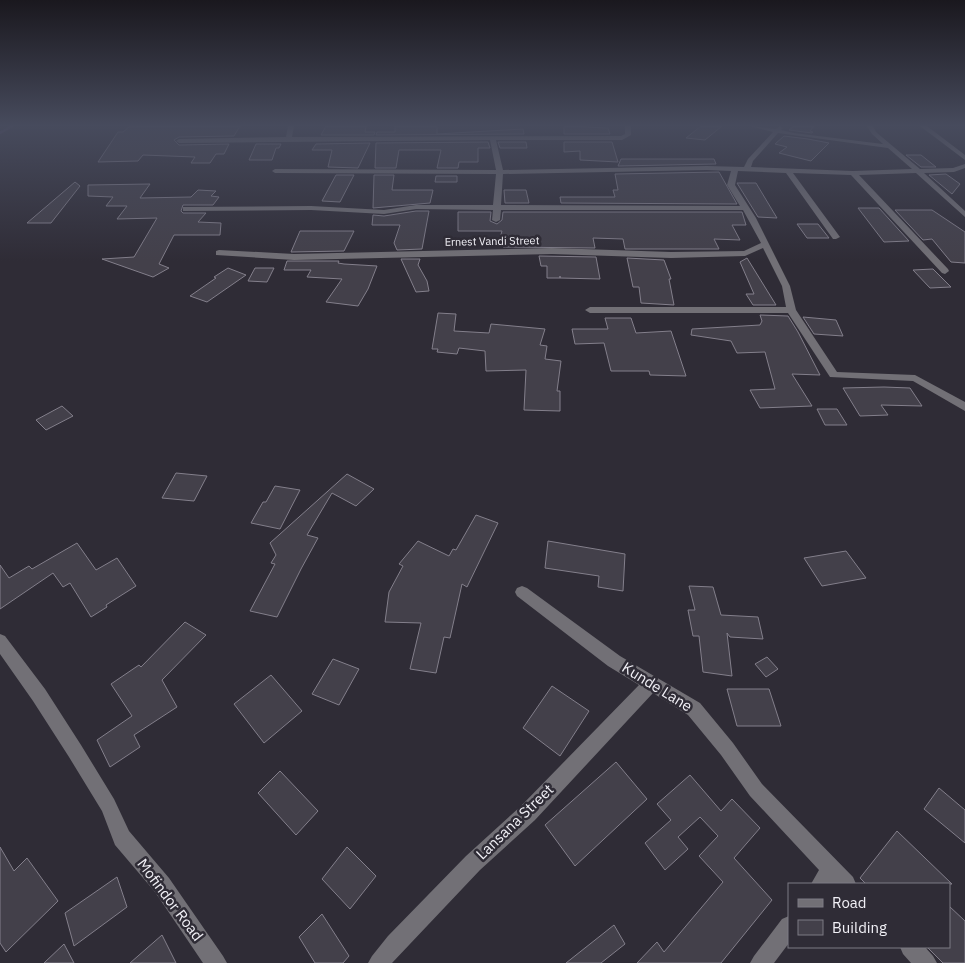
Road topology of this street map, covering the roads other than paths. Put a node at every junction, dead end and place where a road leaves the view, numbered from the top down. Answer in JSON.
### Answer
{"nodes":[{"id":1,"x":275,"y":171,"type":"dead end"},
{"id":2,"x":583,"y":171,"type":"edge"},
{"id":3,"x":735,"y":171,"type":"edge"},
{"id":4,"x":767,"y":171,"type":"edge"},
{"id":5,"x":918,"y":171,"type":"joint"},
{"id":6,"x":500,"y":172,"type":"junction"},
{"id":7,"x":789,"y":172,"type":"junction"},
{"id":8,"x":853,"y":173,"type":"junction"},
{"id":9,"x":497,"y":208,"type":"junction"},
{"id":10,"x":744,"y":208,"type":"junction"},
{"id":11,"x":186,"y":209,"type":"dead end"},
{"id":12,"x":965,"y":215,"type":"edge"},
{"id":13,"x":496,"y":220,"type":"dead end"},
{"id":14,"x":836,"y":237,"type":"dead end"},
{"id":15,"x":764,"y":245,"type":"junction"},
{"id":16,"x":218,"y":254,"type":"dead end"},
{"id":17,"x":945,"y":271,"type":"dead end"},
{"id":18,"x":590,"y":310,"type":"dead end"},
{"id":19,"x":791,"y":310,"type":"junction"},
{"id":20,"x":965,"y":407,"type":"edge"},
{"id":21,"x":522,"y":592,"type":"dead end"},
{"id":22,"x":0,"y":641,"type":"edge"},
{"id":23,"x":652,"y":683,"type":"junction"},
{"id":24,"x":826,"y":877,"type":"edge"},
{"id":25,"x":843,"y":883,"type":"edge"},
{"id":26,"x":788,"y":927,"type":"edge"},
{"id":27,"x":911,"y":948,"type":"edge"},
{"id":28,"x":216,"y":963,"type":"edge"},
{"id":29,"x":379,"y":963,"type":"edge"},
{"id":30,"x":761,"y":963,"type":"edge"},
{"id":31,"x":926,"y":963,"type":"edge"}],
"edges":[{"from":1,"to":6,"type":"street"},
{"from":2,"to":6,"type":"street"},
{"from":3,"to":10,"type":"street"},
{"from":4,"to":7,"type":"street"},
{"from":5,"to":8,"type":"street"},
{"from":5,"to":12,"type":"street"},
{"from":6,"to":9,"type":"street"},
{"from":7,"to":8,"type":"street"},
{"from":7,"to":14,"type":"street"},
{"from":8,"to":17,"type":"street"},
{"from":9,"to":10,"type":"street"},
{"from":9,"to":11,"type":"street"},
{"from":9,"to":13,"type":"street"},
{"from":10,"to":15,"type":"street"},
{"from":15,"to":16,"type":"street","name":"Ernest Vandi Street"},
{"from":15,"to":19,"type":"street"},
{"from":18,"to":19,"type":"street"},
{"from":19,"to":20,"type":"street"},
{"from":21,"to":23,"type":"street","name":"Kunde Lane"},
{"from":22,"to":28,"type":"street","name":"Mofindor Road"},
{"from":23,"to":24,"type":"street","name":"Kunde Lane"},
{"from":23,"to":29,"type":"street","name":"Lansana Street"},
{"from":24,"to":25,"type":"street","name":"Kunde Lane"},
{"from":26,"to":30,"type":"street"},
{"from":27,"to":31,"type":"street"}]}
